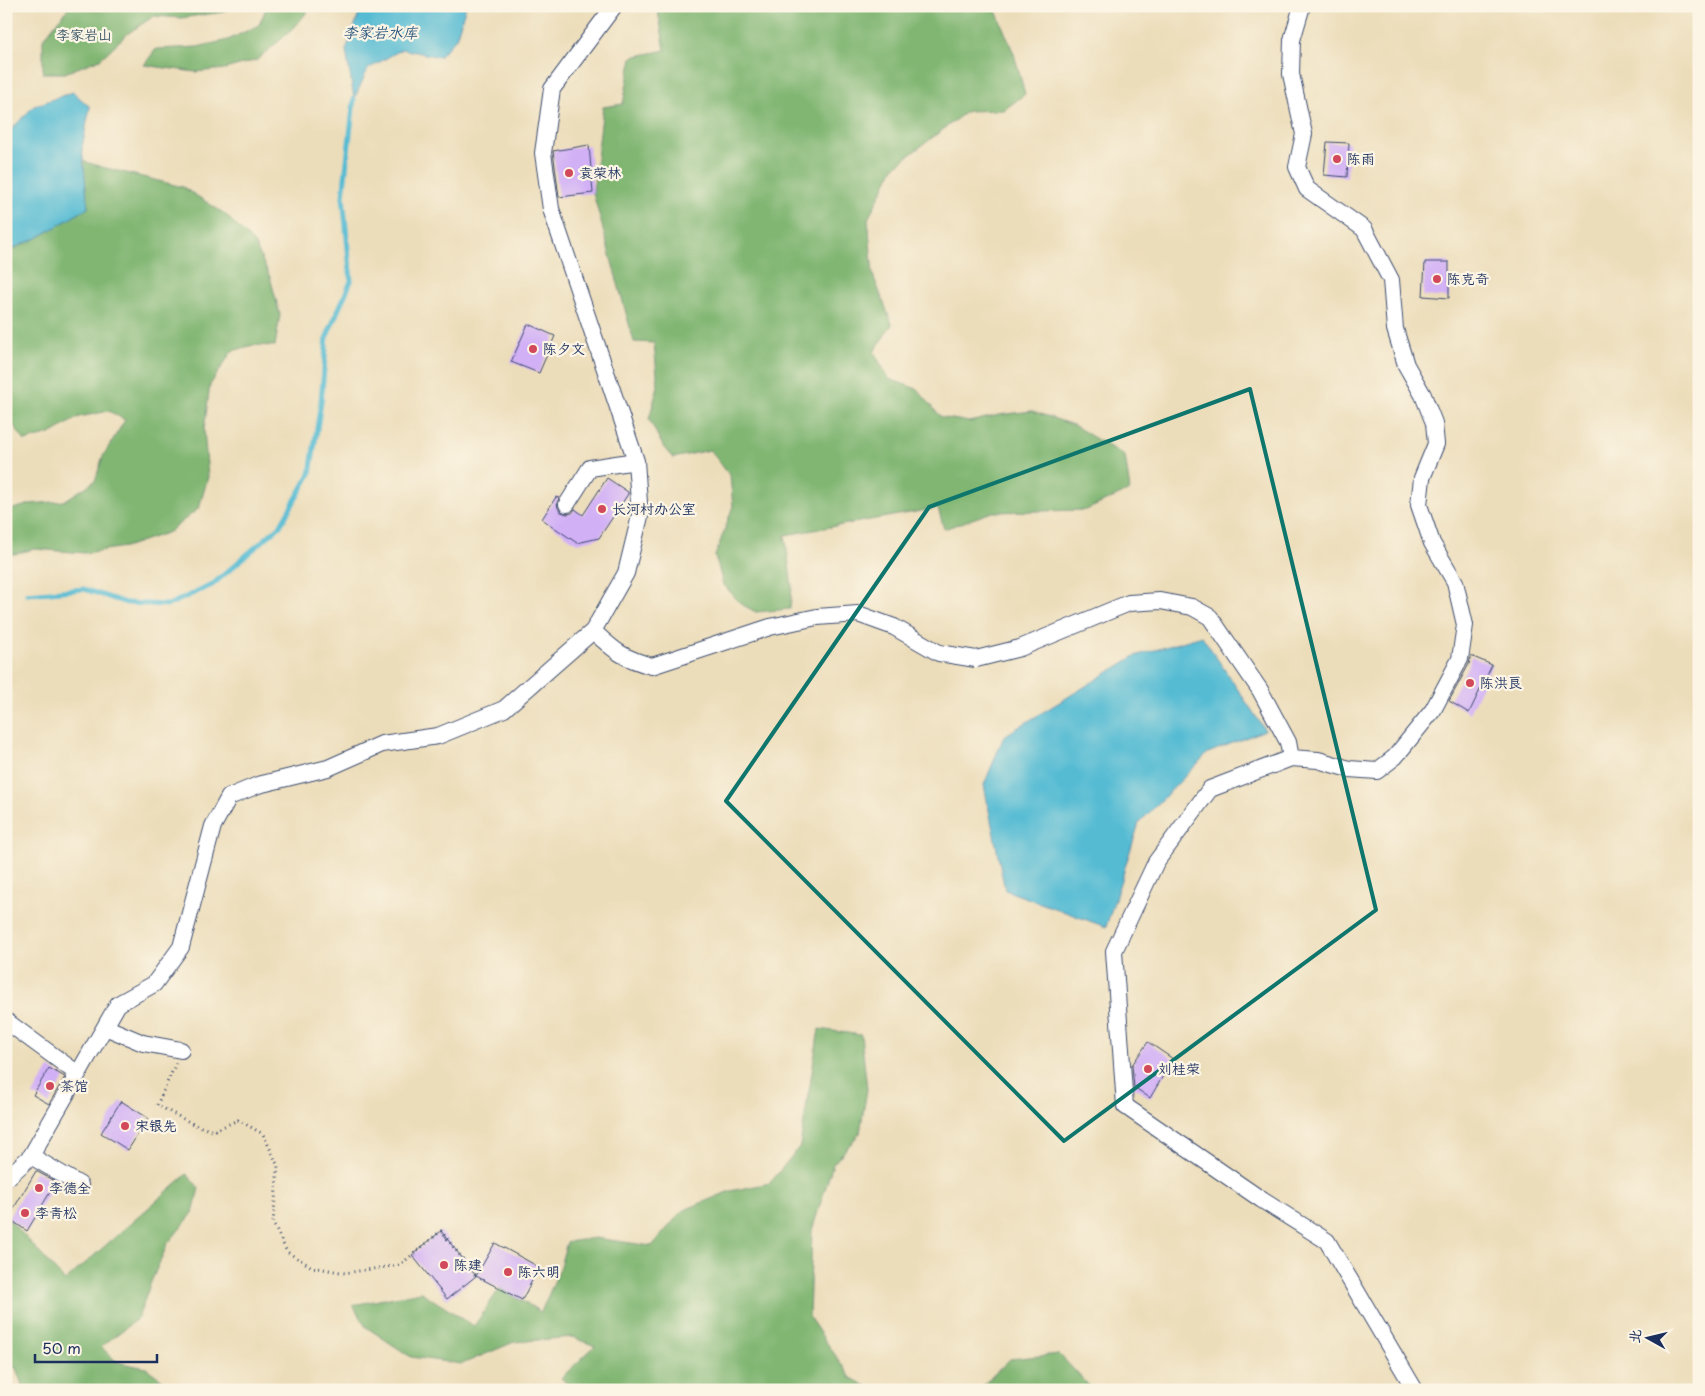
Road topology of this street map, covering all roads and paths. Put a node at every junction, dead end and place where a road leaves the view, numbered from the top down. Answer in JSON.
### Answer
{"nodes":[{"id":1,"x":614,"y":6,"type":"edge"},
{"id":2,"x":1302,"y":6,"type":"edge"},
{"id":3,"x":636,"y":461,"type":"junction"},
{"id":4,"x":567,"y":504,"type":"dead end"},
{"id":5,"x":593,"y":631,"type":"junction"},
{"id":6,"x":1291,"y":758,"type":"junction"},
{"id":7,"x":6,"y":1021,"type":"edge"},
{"id":8,"x":105,"y":1027,"type":"junction"},
{"id":9,"x":181,"y":1050,"type":"joint"},
{"id":10,"x":78,"y":1074,"type":"junction"},
{"id":11,"x":31,"y":1156,"type":"junction"},
{"id":12,"x":6,"y":1179,"type":"edge"},
{"id":13,"x":80,"y":1185,"type":"dead end"},
{"id":14,"x":476,"y":1276,"type":"dead end"},
{"id":15,"x":1416,"y":1390,"type":"edge"}],
"edges":[{"from":1,"to":3,"type":"street"},
{"from":2,"to":6,"type":"street"},
{"from":3,"to":4,"type":"street"},
{"from":3,"to":5,"type":"street"},
{"from":5,"to":6,"type":"street"},
{"from":5,"to":8,"type":"street"},
{"from":6,"to":15,"type":"street"},
{"from":7,"to":10,"type":"street"},
{"from":8,"to":9,"type":"street"},
{"from":8,"to":10,"type":"street"},
{"from":9,"to":14,"type":"path"},
{"from":10,"to":11,"type":"street"},
{"from":11,"to":12,"type":"street"},
{"from":11,"to":13,"type":"street"}]}
